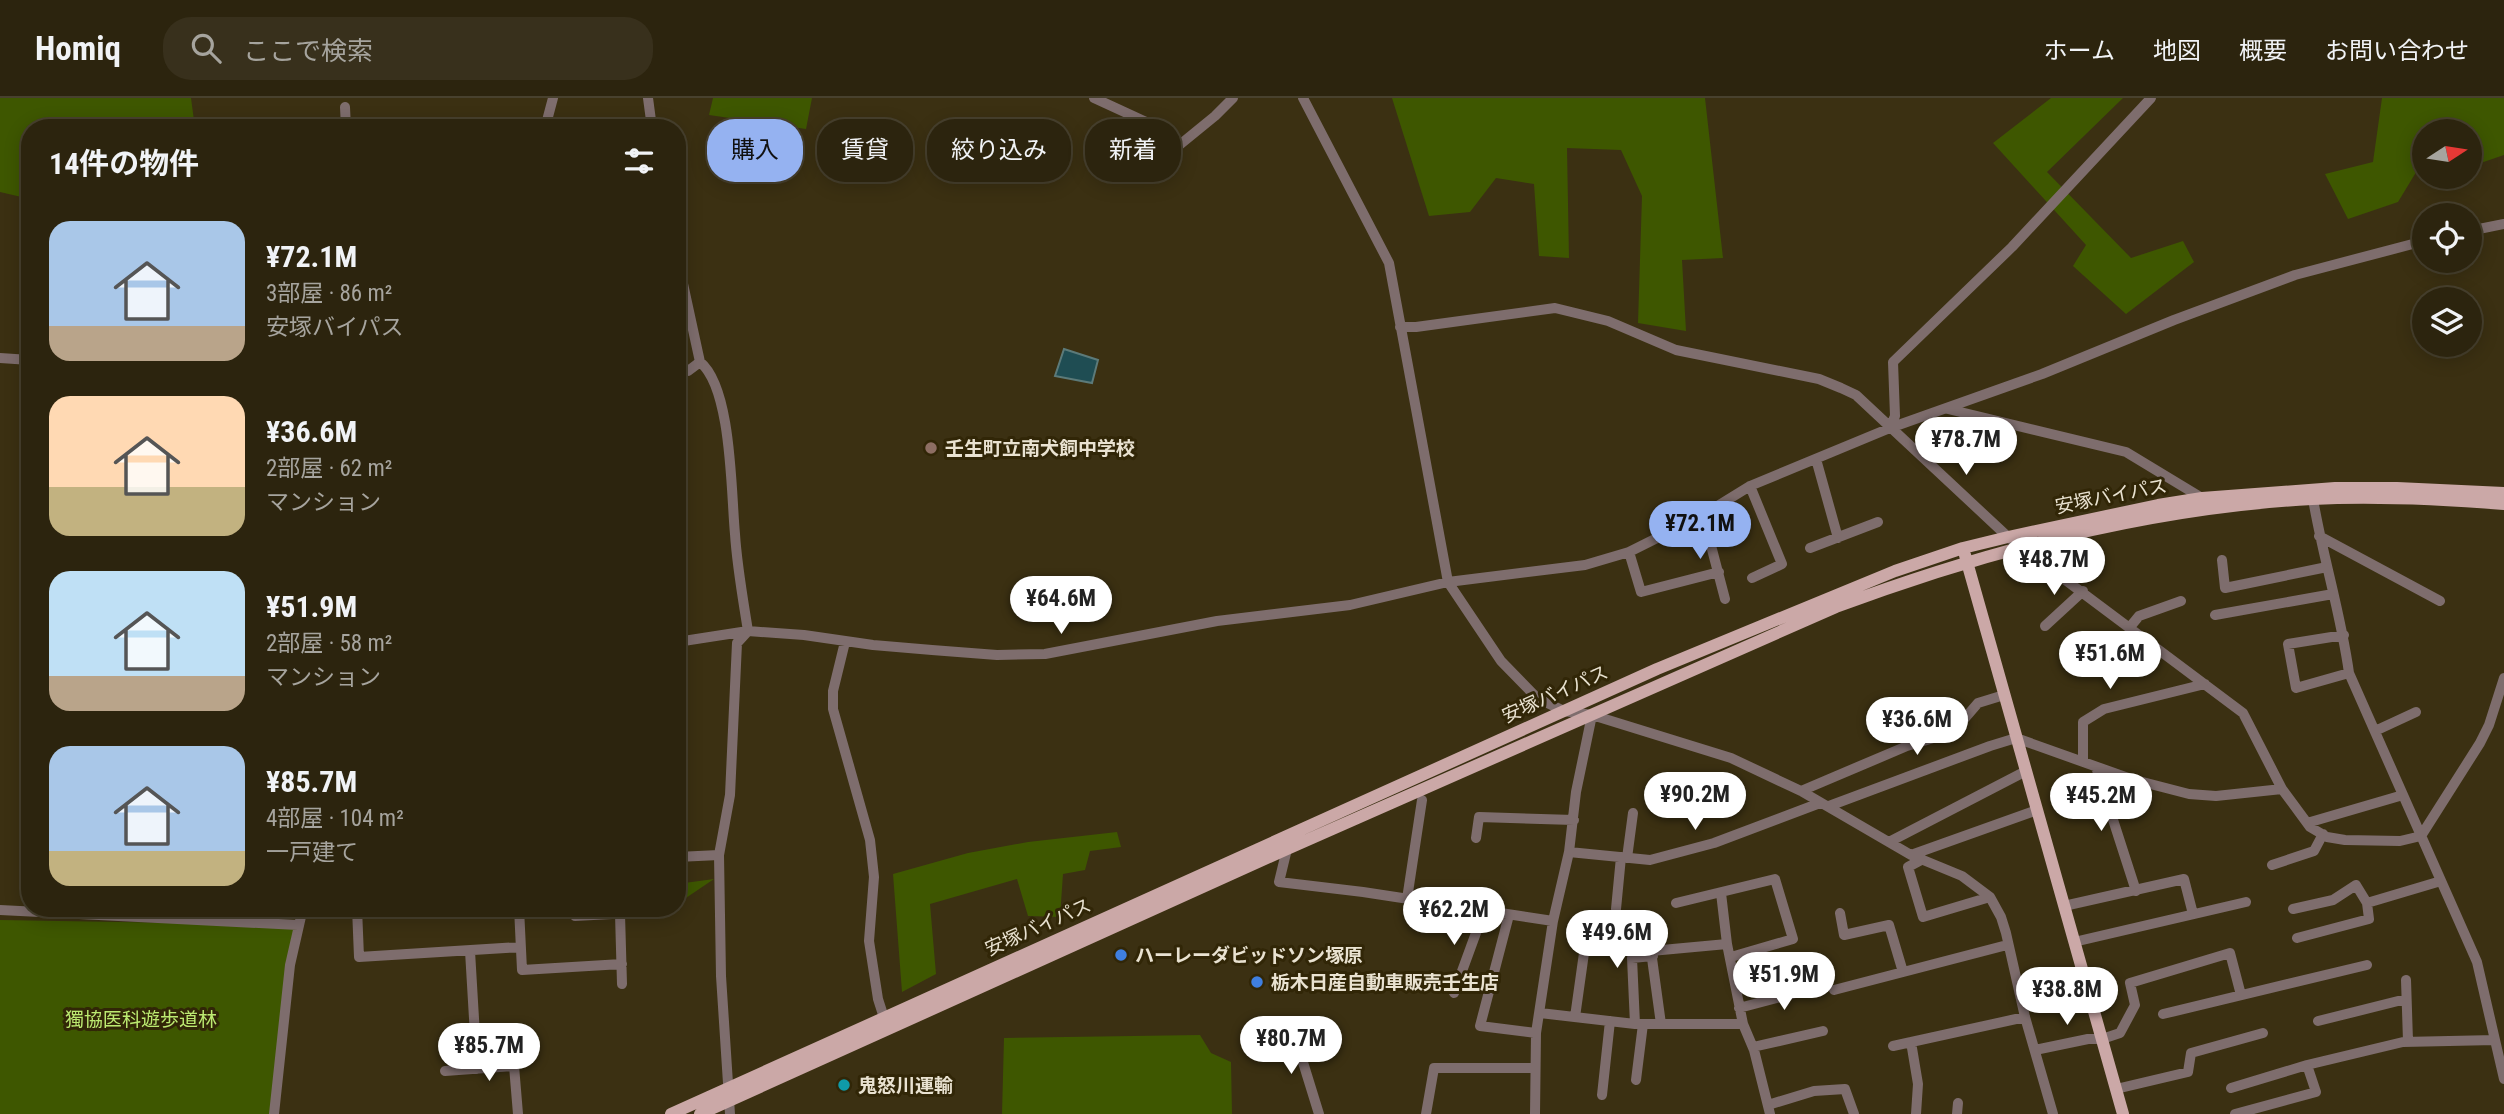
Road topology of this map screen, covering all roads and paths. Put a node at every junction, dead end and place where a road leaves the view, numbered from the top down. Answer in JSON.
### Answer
{"nodes":[{"id":1,"x":553,"y":98,"type":"edge"},
{"id":2,"x":648,"y":98,"type":"edge"},
{"id":3,"x":1094,"y":98,"type":"edge"},
{"id":4,"x":1233,"y":98,"type":"edge"},
{"id":5,"x":1303,"y":98,"type":"edge"},
{"id":6,"x":2151,"y":98,"type":"edge"},
{"id":7,"x":345,"y":107,"type":"dead end"},
{"id":8,"x":346,"y":119,"type":"edge"},
{"id":9,"x":547,"y":119,"type":"edge"},
{"id":10,"x":651,"y":119,"type":"edge"},
{"id":11,"x":2504,"y":224,"type":"edge"},
{"id":12,"x":2482,"y":228,"type":"edge"},
{"id":13,"x":2412,"y":244,"type":"edge"},
{"id":14,"x":686,"y":297,"type":"edge"},
{"id":15,"x":1400,"y":327,"type":"junction"},
{"id":16,"x":0,"y":358,"type":"edge"},
{"id":17,"x":21,"y":359,"type":"edge"},
{"id":18,"x":700,"y":362,"type":"junction"},
{"id":19,"x":686,"y":371,"type":"edge"},
{"id":20,"x":1946,"y":408,"type":"junction"},
{"id":21,"x":1890,"y":428,"type":"junction"},
{"id":22,"x":1816,"y":458,"type":"junction"},
{"id":23,"x":1750,"y":486,"type":"junction"},
{"id":24,"x":2504,"y":493,"type":"edge"},
{"id":25,"x":2202,"y":498,"type":"junction"},
{"id":26,"x":2313,"y":499,"type":"junction"},
{"id":27,"x":2504,"y":504,"type":"edge"},
{"id":28,"x":1703,"y":515,"type":"junction"},
{"id":29,"x":1878,"y":522,"type":"dead end"},
{"id":30,"x":2319,"y":536,"type":"junction"},
{"id":31,"x":2008,"y":537,"type":"junction"},
{"id":32,"x":1838,"y":538,"type":"junction"},
{"id":33,"x":2024,"y":547,"type":"junction"},
{"id":34,"x":1810,"y":548,"type":"dead end"},
{"id":35,"x":1963,"y":548,"type":"junction"},
{"id":36,"x":1629,"y":552,"type":"junction"},
{"id":37,"x":2222,"y":561,"type":"dead end"},
{"id":38,"x":1967,"y":563,"type":"junction"},
{"id":39,"x":2327,"y":567,"type":"junction"},
{"id":40,"x":1718,"y":572,"type":"junction"},
{"id":41,"x":1752,"y":578,"type":"dead end"},
{"id":42,"x":1448,"y":583,"type":"junction"},
{"id":43,"x":2083,"y":592,"type":"junction"},
{"id":44,"x":2333,"y":594,"type":"junction"},
{"id":45,"x":1725,"y":599,"type":"dead end"},
{"id":46,"x":2181,"y":601,"type":"dead end"},
{"id":47,"x":2440,"y":601,"type":"dead end"},
{"id":48,"x":2215,"y":615,"type":"dead end"},
{"id":49,"x":2045,"y":626,"type":"dead end"},
{"id":50,"x":2130,"y":627,"type":"junction"},
{"id":51,"x":748,"y":631,"type":"junction"},
{"id":52,"x":2344,"y":635,"type":"junction"},
{"id":53,"x":686,"y":641,"type":"edge"},
{"id":54,"x":845,"y":642,"type":"junction"},
{"id":55,"x":2349,"y":673,"type":"junction"},
{"id":56,"x":2504,"y":678,"type":"edge"},
{"id":57,"x":2205,"y":684,"type":"junction"},
{"id":58,"x":2004,"y":695,"type":"junction"},
{"id":59,"x":1564,"y":711,"type":"junction"},
{"id":60,"x":2416,"y":712,"type":"dead end"},
{"id":61,"x":1592,"y":715,"type":"junction"},
{"id":62,"x":2375,"y":731,"type":"junction"},
{"id":63,"x":2016,"y":738,"type":"junction"},
{"id":64,"x":2083,"y":762,"type":"junction"},
{"id":65,"x":2096,"y":766,"type":"junction"},
{"id":66,"x":2026,"y":771,"type":"junction"},
{"id":67,"x":2282,"y":789,"type":"junction"},
{"id":68,"x":1801,"y":791,"type":"junction"},
{"id":69,"x":2403,"y":795,"type":"junction"},
{"id":70,"x":1422,"y":800,"type":"dead end"},
{"id":71,"x":1824,"y":805,"type":"junction"},
{"id":72,"x":2037,"y":810,"type":"junction"},
{"id":73,"x":1633,"y":813,"type":"dead end"},
{"id":74,"x":1574,"y":820,"type":"junction"},
{"id":75,"x":2307,"y":823,"type":"junction"},
{"id":76,"x":2323,"y":834,"type":"junction"},
{"id":77,"x":2421,"y":836,"type":"junction"},
{"id":78,"x":1476,"y":838,"type":"dead end"},
{"id":79,"x":1889,"y":842,"type":"junction"},
{"id":80,"x":1287,"y":849,"type":"junction"},
{"id":81,"x":1569,"y":852,"type":"junction"},
{"id":82,"x":719,"y":855,"type":"junction"},
{"id":83,"x":1910,"y":855,"type":"junction"},
{"id":84,"x":686,"y":857,"type":"edge"},
{"id":85,"x":1624,"y":858,"type":"junction"},
{"id":86,"x":1921,"y":860,"type":"junction"},
{"id":87,"x":2272,"y":864,"type":"dead end"},
{"id":88,"x":2441,"y":881,"type":"junction"},
{"id":89,"x":2136,"y":891,"type":"junction"},
{"id":90,"x":1721,"y":893,"type":"junction"},
{"id":91,"x":1990,"y":897,"type":"junction"},
{"id":92,"x":1407,"y":899,"type":"junction"},
{"id":93,"x":2246,"y":902,"type":"dead end"},
{"id":94,"x":1676,"y":903,"type":"dead end"},
{"id":95,"x":2367,"y":903,"type":"junction"},
{"id":96,"x":2064,"y":906,"type":"junction"},
{"id":97,"x":1616,"y":909,"type":"dead end"},
{"id":98,"x":2293,"y":909,"type":"dead end"},
{"id":99,"x":0,"y":910,"type":"edge"},
{"id":100,"x":21,"y":911,"type":"edge"},
{"id":101,"x":1483,"y":911,"type":"junction"},
{"id":102,"x":1840,"y":913,"type":"dead end"},
{"id":103,"x":2193,"y":914,"type":"junction"},
{"id":104,"x":1509,"y":915,"type":"junction"},
{"id":105,"x":139,"y":917,"type":"edge"},
{"id":106,"x":300,"y":917,"type":"edge"},
{"id":107,"x":358,"y":917,"type":"edge"},
{"id":108,"x":519,"y":917,"type":"edge"},
{"id":109,"x":620,"y":917,"type":"edge"},
{"id":110,"x":1553,"y":921,"type":"junction"},
{"id":111,"x":298,"y":925,"type":"junction"},
{"id":112,"x":2297,"y":938,"type":"dead end"},
{"id":113,"x":2074,"y":942,"type":"junction"},
{"id":114,"x":1727,"y":944,"type":"junction"},
{"id":115,"x":2007,"y":945,"type":"junction"},
{"id":116,"x":1585,"y":946,"type":"dead end"},
{"id":117,"x":520,"y":947,"type":"junction"},
{"id":118,"x":470,"y":951,"type":"junction"},
{"id":119,"x":1653,"y":956,"type":"junction"},
{"id":120,"x":1731,"y":957,"type":"junction"},
{"id":121,"x":622,"y":964,"type":"junction"},
{"id":122,"x":2367,"y":965,"type":"dead end"},
{"id":123,"x":1903,"y":972,"type":"junction"},
{"id":124,"x":2406,"y":980,"type":"dead end"},
{"id":125,"x":622,"y":984,"type":"dead end"},
{"id":126,"x":1822,"y":986,"type":"dead end"},
{"id":127,"x":1834,"y":990,"type":"dead end"},
{"id":128,"x":1454,"y":993,"type":"dead end"},
{"id":129,"x":2241,"y":995,"type":"junction"},
{"id":130,"x":2406,"y":999,"type":"junction"},
{"id":131,"x":1739,"y":1008,"type":"junction"},
{"id":132,"x":1541,"y":1013,"type":"junction"},
{"id":133,"x":2163,"y":1014,"type":"dead end"},
{"id":134,"x":1575,"y":1017,"type":"junction"},
{"id":135,"x":2025,"y":1017,"type":"junction"},
{"id":136,"x":1610,"y":1021,"type":"junction"},
{"id":137,"x":2318,"y":1021,"type":"dead end"},
{"id":138,"x":885,"y":1023,"type":"junction"},
{"id":139,"x":1639,"y":1024,"type":"junction"},
{"id":140,"x":1661,"y":1024,"type":"junction"},
{"id":141,"x":1743,"y":1024,"type":"junction"},
{"id":142,"x":1293,"y":1030,"type":"dead end"},
{"id":143,"x":1823,"y":1031,"type":"dead end"},
{"id":144,"x":1536,"y":1032,"type":"junction"},
{"id":145,"x":2263,"y":1033,"type":"dead end"},
{"id":146,"x":2102,"y":1039,"type":"junction"},
{"id":147,"x":2495,"y":1040,"type":"junction"},
{"id":148,"x":2408,"y":1041,"type":"junction"},
{"id":149,"x":1911,"y":1042,"type":"junction"},
{"id":150,"x":1893,"y":1046,"type":"dead end"},
{"id":151,"x":1753,"y":1047,"type":"junction"},
{"id":152,"x":2035,"y":1050,"type":"junction"},
{"id":153,"x":2307,"y":1065,"type":"junction"},
{"id":154,"x":1534,"y":1068,"type":"junction"},
{"id":155,"x":477,"y":1069,"type":"junction"},
{"id":156,"x":445,"y":1071,"type":"dead end"},
{"id":157,"x":2503,"y":1072,"type":"edge"},
{"id":158,"x":1636,"y":1080,"type":"dead end"},
{"id":159,"x":2231,"y":1088,"type":"dead end"},
{"id":160,"x":2116,"y":1089,"type":"junction"},
{"id":161,"x":1602,"y":1095,"type":"dead end"},
{"id":162,"x":728,"y":1102,"type":"edge"},
{"id":163,"x":1769,"y":1110,"type":"edge"},
{"id":164,"x":274,"y":1114,"type":"edge"},
{"id":165,"x":519,"y":1114,"type":"edge"},
{"id":166,"x":671,"y":1114,"type":"edge"},
{"id":167,"x":700,"y":1114,"type":"edge"},
{"id":168,"x":1319,"y":1114,"type":"edge"},
{"id":169,"x":1426,"y":1114,"type":"edge"},
{"id":170,"x":1535,"y":1114,"type":"edge"},
{"id":171,"x":1854,"y":1114,"type":"edge"},
{"id":172,"x":1916,"y":1114,"type":"edge"},
{"id":173,"x":2053,"y":1114,"type":"edge"},
{"id":174,"x":2123,"y":1114,"type":"edge"},
{"id":175,"x":2235,"y":1114,"type":"edge"}],
"edges":[{"from":1,"to":9,"type":"street"},
{"from":2,"to":10,"type":"street"},
{"from":3,"to":4,"type":"street"},
{"from":5,"to":15,"type":"street"},
{"from":6,"to":21,"type":"street"},
{"from":7,"to":8,"type":"street"},
{"from":11,"to":12,"type":"street"},
{"from":13,"to":20,"type":"street"},
{"from":14,"to":18,"type":"street"},
{"from":15,"to":21,"type":"street"},
{"from":15,"to":42,"type":"street"},
{"from":16,"to":17,"type":"street"},
{"from":18,"to":19,"type":"street"},
{"from":18,"to":51,"type":"street"},
{"from":20,"to":21,"type":"street"},
{"from":20,"to":25,"type":"street"},
{"from":21,"to":22,"type":"street"},
{"from":21,"to":31,"type":"street"},
{"from":22,"to":23,"type":"street"},
{"from":22,"to":32,"type":"street"},
{"from":23,"to":28,"type":"street"},
{"from":23,"to":41,"type":"street"},
{"from":24,"to":25,"type":"main road","name":"安塚バイパス"},
{"from":25,"to":31,"type":"main road","name":"安塚バイパス"},
{"from":26,"to":27,"type":"main road","name":"安塚バイパス"},
{"from":26,"to":30,"type":"street"},
{"from":26,"to":33,"type":"main road","name":"安塚バイパス"},
{"from":28,"to":36,"type":"street"},
{"from":28,"to":40,"type":"street"},
{"from":29,"to":32,"type":"street"},
{"from":30,"to":39,"type":"street"},
{"from":30,"to":47,"type":"street"},
{"from":31,"to":33,"type":"street"},
{"from":31,"to":35,"type":"main road","name":"安塚バイパス"},
{"from":32,"to":34,"type":"street"},
{"from":33,"to":38,"type":"main road","name":"安塚バイパス"},
{"from":33,"to":43,"type":"street"},
{"from":35,"to":38,"type":"main road"},
{"from":35,"to":59,"type":"main road","name":"安塚バイパス"},
{"from":36,"to":40,"type":"street"},
{"from":36,"to":42,"type":"street"},
{"from":37,"to":39,"type":"street"},
{"from":38,"to":58,"type":"main road"},
{"from":38,"to":61,"type":"main road","name":"安塚バイパス"},
{"from":39,"to":44,"type":"street"},
{"from":40,"to":45,"type":"street"},
{"from":42,"to":54,"type":"street"},
{"from":42,"to":59,"type":"street"},
{"from":43,"to":49,"type":"street"},
{"from":43,"to":50,"type":"street"},
{"from":44,"to":48,"type":"street"},
{"from":44,"to":52,"type":"street"},
{"from":46,"to":50,"type":"street"},
{"from":50,"to":57,"type":"street"},
{"from":51,"to":53,"type":"street"},
{"from":51,"to":54,"type":"street"},
{"from":51,"to":82,"type":"street"},
{"from":52,"to":55,"type":"street"},
{"from":52,"to":55,"type":"street"},
{"from":54,"to":138,"type":"street"},
{"from":55,"to":62,"type":"street"},
{"from":56,"to":77,"type":"street"},
{"from":57,"to":64,"type":"street"},
{"from":57,"to":67,"type":"street"},
{"from":58,"to":63,"type":"main road"},
{"from":58,"to":68,"type":"street"},
{"from":59,"to":61,"type":"street"},
{"from":59,"to":138,"type":"main road","name":"安塚バイパス"},
{"from":60,"to":62,"type":"street"},
{"from":61,"to":68,"type":"street"},
{"from":61,"to":74,"type":"street"},
{"from":61,"to":80,"type":"main road","name":"安塚バイパス"},
{"from":62,"to":69,"type":"street"},
{"from":63,"to":64,"type":"street"},
{"from":63,"to":66,"type":"main road"},
{"from":63,"to":71,"type":"street"},
{"from":64,"to":65,"type":"street"},
{"from":65,"to":67,"type":"street"},
{"from":65,"to":89,"type":"street"},
{"from":66,"to":72,"type":"main road"},
{"from":66,"to":79,"type":"street"},
{"from":67,"to":75,"type":"street"},
{"from":68,"to":71,"type":"street"},
{"from":69,"to":75,"type":"street"},
{"from":69,"to":77,"type":"street"},
{"from":70,"to":92,"type":"street"},
{"from":71,"to":79,"type":"street"},
{"from":71,"to":85,"type":"street"},
{"from":72,"to":83,"type":"street"},
{"from":72,"to":96,"type":"main road"},
{"from":73,"to":85,"type":"street"},
{"from":74,"to":78,"type":"street"},
{"from":74,"to":81,"type":"street"},
{"from":75,"to":76,"type":"street"},
{"from":76,"to":77,"type":"street"},
{"from":76,"to":87,"type":"street"},
{"from":77,"to":88,"type":"street"},
{"from":79,"to":83,"type":"street"},
{"from":80,"to":92,"type":"street"},
{"from":80,"to":138,"type":"main road","name":"安塚バイパス"},
{"from":81,"to":85,"type":"street"},
{"from":81,"to":110,"type":"street"},
{"from":82,"to":84,"type":"street"},
{"from":82,"to":162,"type":"street"},
{"from":83,"to":86,"type":"street"},
{"from":85,"to":97,"type":"street"},
{"from":86,"to":91,"type":"street"},
{"from":86,"to":91,"type":"street"},
{"from":88,"to":95,"type":"street"},
{"from":88,"to":147,"type":"street"},
{"from":89,"to":96,"type":"street"},
{"from":89,"to":103,"type":"street"},
{"from":90,"to":94,"type":"street"},
{"from":90,"to":114,"type":"street"},
{"from":90,"to":120,"type":"street"},
{"from":91,"to":115,"type":"street"},
{"from":92,"to":101,"type":"street"},
{"from":93,"to":103,"type":"street"},
{"from":95,"to":98,"type":"street"},
{"from":95,"to":112,"type":"street"},
{"from":96,"to":113,"type":"main road"},
{"from":99,"to":100,"type":"street"},
{"from":101,"to":104,"type":"street"},
{"from":101,"to":128,"type":"street"},
{"from":102,"to":123,"type":"street"},
{"from":103,"to":113,"type":"street"},
{"from":104,"to":110,"type":"street"},
{"from":104,"to":144,"type":"street"},
{"from":105,"to":111,"type":"street"},
{"from":106,"to":111,"type":"street"},
{"from":107,"to":118,"type":"street"},
{"from":108,"to":117,"type":"street"},
{"from":109,"to":121,"type":"street"},
{"from":110,"to":132,"type":"street"},
{"from":111,"to":164,"type":"street"},
{"from":113,"to":146,"type":"main road"},
{"from":114,"to":119,"type":"street"},
{"from":114,"to":120,"type":"street"},
{"from":115,"to":123,"type":"street"},
{"from":115,"to":135,"type":"street"},
{"from":116,"to":134,"type":"street"},
{"from":117,"to":118,"type":"street"},
{"from":117,"to":121,"type":"street"},
{"from":118,"to":155,"type":"street"},
{"from":119,"to":139,"type":"street"},
{"from":119,"to":140,"type":"street"},
{"from":120,"to":131,"type":"street"},
{"from":121,"to":125,"type":"street"},
{"from":122,"to":129,"type":"street"},
{"from":123,"to":127,"type":"street"},
{"from":124,"to":130,"type":"street"},
{"from":126,"to":131,"type":"street"},
{"from":129,"to":133,"type":"street"},
{"from":129,"to":146,"type":"street"},
{"from":130,"to":137,"type":"street"},
{"from":130,"to":148,"type":"street"},
{"from":131,"to":141,"type":"street"},
{"from":132,"to":134,"type":"street"},
{"from":132,"to":144,"type":"street"},
{"from":134,"to":136,"type":"street"},
{"from":135,"to":149,"type":"street"},
{"from":135,"to":152,"type":"street"},
{"from":136,"to":139,"type":"street"},
{"from":136,"to":161,"type":"street"},
{"from":138,"to":162,"type":"main road","name":"安塚バイパス"},
{"from":139,"to":140,"type":"street"},
{"from":139,"to":158,"type":"street"},
{"from":140,"to":141,"type":"street"},
{"from":141,"to":151,"type":"street"},
{"from":142,"to":168,"type":"street"},
{"from":143,"to":151,"type":"street"},
{"from":144,"to":154,"type":"street"},
{"from":145,"to":160,"type":"street"},
{"from":146,"to":152,"type":"street"},
{"from":146,"to":160,"type":"main road"},
{"from":147,"to":148,"type":"street"},
{"from":147,"to":157,"type":"street"},
{"from":148,"to":153,"type":"street"},
{"from":149,"to":150,"type":"street"},
{"from":149,"to":172,"type":"street"},
{"from":151,"to":163,"type":"street"},
{"from":152,"to":173,"type":"street"},
{"from":153,"to":159,"type":"street"},
{"from":153,"to":175,"type":"street"},
{"from":154,"to":169,"type":"street"},
{"from":154,"to":170,"type":"street"},
{"from":155,"to":156,"type":"street"},
{"from":155,"to":165,"type":"street"},
{"from":160,"to":174,"type":"main road"},
{"from":162,"to":166,"type":"main road","name":"安塚バイパス"},
{"from":162,"to":167,"type":"main road","name":"安塚バイパス"},
{"from":163,"to":171,"type":"street"}]}
